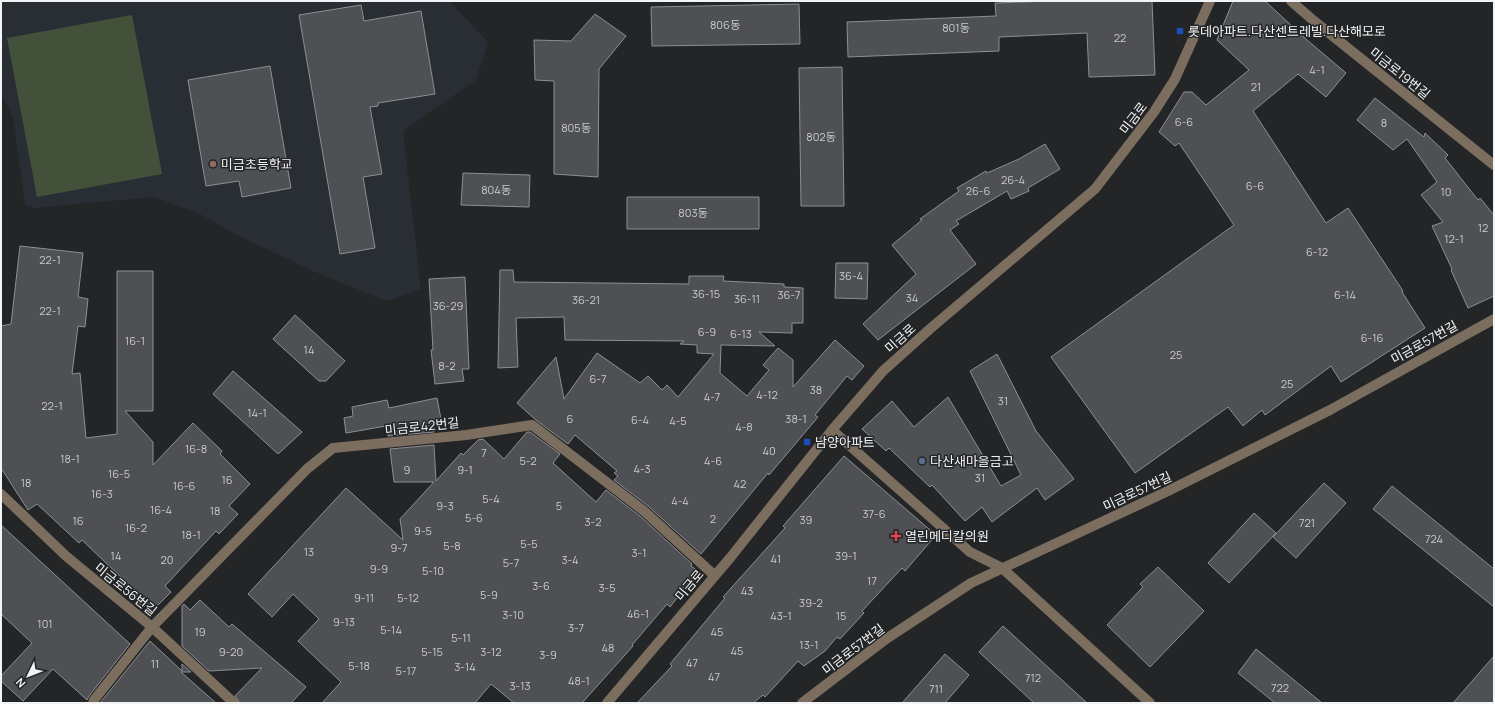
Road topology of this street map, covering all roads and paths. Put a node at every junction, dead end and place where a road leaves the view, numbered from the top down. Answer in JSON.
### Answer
{"nodes":[{"id":1,"x":1210,"y":1,"type":"edge"},
{"id":2,"x":1291,"y":1,"type":"edge"},
{"id":3,"x":1494,"y":165,"type":"edge"},
{"id":4,"x":1494,"y":319,"type":"edge"},
{"id":5,"x":832,"y":430,"type":"junction"},
{"id":6,"x":1,"y":494,"type":"edge"},
{"id":7,"x":1002,"y":568,"type":"junction"},
{"id":8,"x":714,"y":575,"type":"junction"},
{"id":9,"x":152,"y":627,"type":"junction"},
{"id":10,"x":92,"y":703,"type":"edge"},
{"id":11,"x":234,"y":703,"type":"edge"},
{"id":12,"x":607,"y":703,"type":"edge"},
{"id":13,"x":802,"y":703,"type":"edge"},
{"id":14,"x":1150,"y":703,"type":"edge"}],
"edges":[{"from":1,"to":5,"type":"street","name":"미금로"},
{"from":2,"to":3,"type":"street","name":"미금로19번길"},
{"from":4,"to":7,"type":"street","name":"미금로57번길"},
{"from":5,"to":7,"type":"street"},
{"from":5,"to":8,"type":"street","name":"미금로"},
{"from":6,"to":9,"type":"street","name":"미금로56번길"},
{"from":7,"to":13,"type":"street","name":"미금로57번길"},
{"from":7,"to":14,"type":"street"},
{"from":8,"to":9,"type":"street","name":"미금로42번길"},
{"from":8,"to":12,"type":"street","name":"미금로"},
{"from":9,"to":10,"type":"street","name":"미금로42번길"},
{"from":9,"to":11,"type":"street","name":"미금로56번길"}]}
